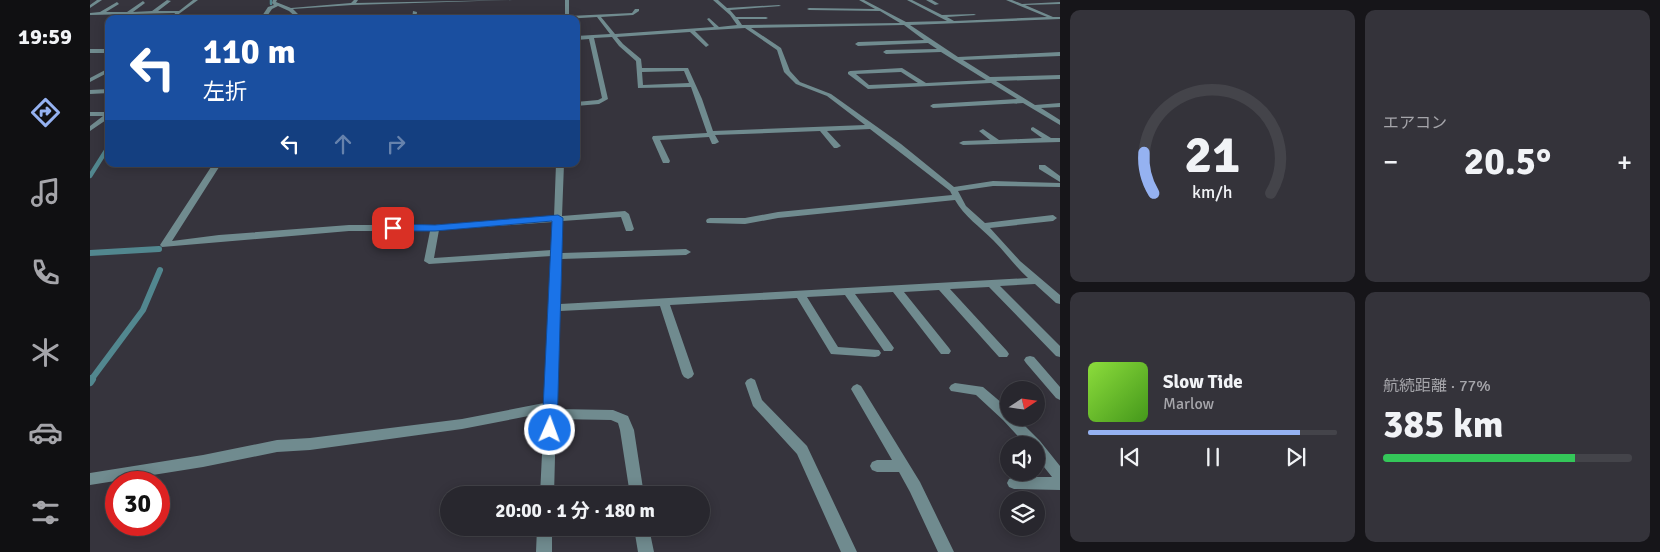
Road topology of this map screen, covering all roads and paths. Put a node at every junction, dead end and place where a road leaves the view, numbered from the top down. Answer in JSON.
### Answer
{"nodes":[{"id":1,"x":100,"y":0,"type":"edge"},
{"id":2,"x":196,"y":0,"type":"edge"},
{"id":3,"x":510,"y":0,"type":"edge"},
{"id":4,"x":567,"y":0,"type":"edge"},
{"id":5,"x":715,"y":0,"type":"edge"},
{"id":6,"x":769,"y":0,"type":"edge"},
{"id":7,"x":861,"y":0,"type":"edge"},
{"id":8,"x":904,"y":0,"type":"edge"},
{"id":9,"x":909,"y":0,"type":"edge"},
{"id":10,"x":914,"y":0,"type":"edge"},
{"id":11,"x":928,"y":0,"type":"edge"},
{"id":12,"x":1008,"y":0,"type":"edge"},
{"id":13,"x":1050,"y":0,"type":"edge"},
{"id":14,"x":169,"y":1,"type":"edge"},
{"id":15,"x":441,"y":1,"type":"edge"},
{"id":16,"x":143,"y":2,"type":"dead end"},
{"id":17,"x":276,"y":2,"type":"edge"},
{"id":18,"x":354,"y":2,"type":"edge"},
{"id":19,"x":117,"y":3,"type":"dead end"},
{"id":20,"x":1059,"y":3,"type":"edge"},
{"id":21,"x":938,"y":4,"type":"dead end"},
{"id":22,"x":1017,"y":4,"type":"junction"},
{"id":23,"x":779,"y":6,"type":"junction"},
{"id":24,"x":90,"y":7,"type":"edge"},
{"id":25,"x":292,"y":8,"type":"junction"},
{"id":26,"x":727,"y":9,"type":"junction"},
{"id":27,"x":637,"y":10,"type":"dead end"},
{"id":28,"x":785,"y":10,"type":"dead end"},
{"id":29,"x":809,"y":10,"type":"dead end"},
{"id":30,"x":882,"y":10,"type":"junction"},
{"id":31,"x":212,"y":11,"type":"dead end"},
{"id":32,"x":154,"y":12,"type":"junction"},
{"id":33,"x":180,"y":12,"type":"junction"},
{"id":34,"x":415,"y":12,"type":"dead end"},
{"id":35,"x":128,"y":13,"type":"junction"},
{"id":36,"x":90,"y":14,"type":"edge"},
{"id":37,"x":102,"y":14,"type":"junction"},
{"id":38,"x":176,"y":15,"type":"edge"},
{"id":39,"x":209,"y":15,"type":"edge"},
{"id":40,"x":265,"y":15,"type":"edge"},
{"id":41,"x":298,"y":15,"type":"edge"},
{"id":42,"x":415,"y":15,"type":"edge"},
{"id":43,"x":567,"y":15,"type":"edge"},
{"id":44,"x":974,"y":15,"type":"dead end"},
{"id":45,"x":598,"y":16,"type":"junction"},
{"id":46,"x":942,"y":16,"type":"junction"},
{"id":47,"x":580,"y":17,"type":"edge"},
{"id":48,"x":734,"y":18,"type":"junction"},
{"id":49,"x":766,"y":18,"type":"dead end"},
{"id":50,"x":709,"y":19,"type":"dead end"},
{"id":51,"x":1058,"y":19,"type":"edge"},
{"id":52,"x":955,"y":23,"type":"junction"},
{"id":53,"x":904,"y":24,"type":"junction"},
{"id":54,"x":868,"y":25,"type":"junction"},
{"id":55,"x":744,"y":28,"type":"junction"},
{"id":56,"x":719,"y":29,"type":"junction"},
{"id":57,"x":874,"y":29,"type":"dead end"},
{"id":58,"x":691,"y":30,"type":"junction"},
{"id":59,"x":615,"y":36,"type":"junction"},
{"id":60,"x":591,"y":37,"type":"junction"},
{"id":61,"x":580,"y":38,"type":"edge"},
{"id":62,"x":929,"y":41,"type":"junction"},
{"id":63,"x":858,"y":44,"type":"dead end"},
{"id":64,"x":706,"y":45,"type":"dead end"},
{"id":65,"x":1048,"y":47,"type":"dead end"},
{"id":66,"x":1024,"y":49,"type":"dead end"},
{"id":67,"x":942,"y":50,"type":"junction"},
{"id":68,"x":90,"y":51,"type":"edge"},
{"id":69,"x":105,"y":51,"type":"edge"},
{"id":70,"x":886,"y":52,"type":"dead end"},
{"id":71,"x":982,"y":52,"type":"dead end"},
{"id":72,"x":1060,"y":54,"type":"edge"},
{"id":73,"x":1035,"y":55,"type":"junction"},
{"id":74,"x":991,"y":57,"type":"junction"},
{"id":75,"x":956,"y":58,"type":"junction"},
{"id":76,"x":639,"y":70,"type":"junction"},
{"id":77,"x":105,"y":72,"type":"edge"},
{"id":78,"x":1060,"y":77,"type":"edge"},
{"id":79,"x":90,"y":80,"type":"edge"},
{"id":80,"x":990,"y":80,"type":"junction"},
{"id":81,"x":693,"y":85,"type":"junction"},
{"id":82,"x":925,"y":85,"type":"junction"},
{"id":83,"x":105,"y":91,"type":"edge"},
{"id":84,"x":90,"y":92,"type":"edge"},
{"id":85,"x":1024,"y":101,"type":"junction"},
{"id":86,"x":580,"y":104,"type":"edge"},
{"id":87,"x":1060,"y":105,"type":"edge"},
{"id":88,"x":933,"y":106,"type":"dead end"},
{"id":89,"x":1034,"y":107,"type":"junction"},
{"id":90,"x":90,"y":114,"type":"edge"},
{"id":91,"x":105,"y":114,"type":"edge"},
{"id":92,"x":105,"y":117,"type":"edge"},
{"id":93,"x":802,"y":120,"type":"dead end"},
{"id":94,"x":741,"y":122,"type":"dead end"},
{"id":95,"x":1060,"y":123,"type":"edge"},
{"id":96,"x":870,"y":127,"type":"junction"},
{"id":97,"x":809,"y":129,"type":"junction"},
{"id":98,"x":822,"y":129,"type":"junction"},
{"id":99,"x":1033,"y":129,"type":"dead end"},
{"id":100,"x":90,"y":130,"type":"edge"},
{"id":101,"x":769,"y":131,"type":"junction"},
{"id":102,"x":748,"y":132,"type":"junction"},
{"id":103,"x":982,"y":132,"type":"dead end"},
{"id":104,"x":712,"y":137,"type":"junction"},
{"id":105,"x":1050,"y":140,"type":"junction"},
{"id":106,"x":1060,"y":140,"type":"edge"},
{"id":107,"x":776,"y":141,"type":"dead end"},
{"id":108,"x":997,"y":142,"type":"junction"},
{"id":109,"x":963,"y":143,"type":"dead end"},
{"id":110,"x":837,"y":146,"type":"dead end"},
{"id":111,"x":666,"y":161,"type":"dead end"},
{"id":112,"x":215,"y":167,"type":"edge"},
{"id":113,"x":560,"y":167,"type":"edge"},
{"id":114,"x":1042,"y":168,"type":"dead end"},
{"id":115,"x":1060,"y":180,"type":"edge"},
{"id":116,"x":1060,"y":185,"type":"edge"},
{"id":117,"x":955,"y":194,"type":"junction"},
{"id":118,"x":558,"y":218,"type":"junction"},
{"id":119,"x":1053,"y":218,"type":"dead end"},
{"id":120,"x":710,"y":221,"type":"dead end"},
{"id":121,"x":982,"y":226,"type":"junction"},
{"id":122,"x":435,"y":228,"type":"junction"},
{"id":123,"x":630,"y":229,"type":"dead end"},
{"id":124,"x":686,"y":252,"type":"dead end"},
{"id":125,"x":557,"y":255,"type":"junction"},
{"id":126,"x":1036,"y":281,"type":"junction"},
{"id":127,"x":992,"y":284,"type":"junction"},
{"id":128,"x":942,"y":286,"type":"junction"},
{"id":129,"x":896,"y":289,"type":"junction"},
{"id":130,"x":848,"y":292,"type":"junction"},
{"id":131,"x":800,"y":294,"type":"junction"},
{"id":132,"x":1060,"y":301,"type":"edge"},
{"id":133,"x":664,"y":302,"type":"junction"},
{"id":134,"x":555,"y":308,"type":"junction"},
{"id":135,"x":888,"y":348,"type":"dead end"},
{"id":136,"x":945,"y":351,"type":"dead end"},
{"id":137,"x":875,"y":353,"type":"dead end"},
{"id":138,"x":1060,"y":353,"type":"edge"},
{"id":139,"x":1004,"y":354,"type":"dead end"},
{"id":140,"x":1030,"y":360,"type":"dead end"},
{"id":141,"x":688,"y":374,"type":"dead end"},
{"id":142,"x":751,"y":383,"type":"dead end"},
{"id":143,"x":857,"y":388,"type":"dead end"},
{"id":144,"x":955,"y":388,"type":"dead end"},
{"id":145,"x":1060,"y":395,"type":"edge"},
{"id":146,"x":1000,"y":409,"type":"edge"},
{"id":147,"x":550,"y":410,"type":"junction"},
{"id":148,"x":1017,"y":426,"type":"edge"},
{"id":149,"x":1026,"y":436,"type":"edge"},
{"id":150,"x":1045,"y":458,"type":"edge"},
{"id":151,"x":877,"y":466,"type":"dead end"},
{"id":152,"x":902,"y":466,"type":"junction"},
{"id":153,"x":1060,"y":477,"type":"edge"},
{"id":154,"x":90,"y":479,"type":"edge"},
{"id":155,"x":1014,"y":483,"type":"dead end"},
{"id":156,"x":1060,"y":484,"type":"edge"},
{"id":157,"x":547,"y":486,"type":"edge"},
{"id":158,"x":636,"y":486,"type":"edge"},
{"id":159,"x":545,"y":536,"type":"edge"},
{"id":160,"x":643,"y":536,"type":"edge"},
{"id":161,"x":544,"y":552,"type":"edge"},
{"id":162,"x":646,"y":552,"type":"edge"},
{"id":163,"x":849,"y":552,"type":"edge"},
{"id":164,"x":946,"y":552,"type":"edge"}],
"edges":[{"from":1,"to":24,"type":"street"},
{"from":2,"to":33,"type":"street"},
{"from":3,"to":15,"type":"street"},
{"from":4,"to":43,"type":"street"},
{"from":5,"to":26,"type":"street"},
{"from":6,"to":23,"type":"street"},
{"from":7,"to":30,"type":"street"},
{"from":8,"to":9,"type":"street"},
{"from":9,"to":10,"type":"street"},
{"from":9,"to":46,"type":"street"},
{"from":11,"to":21,"type":"street"},
{"from":12,"to":22,"type":"street"},
{"from":13,"to":20,"type":"street"},
{"from":14,"to":32,"type":"street"},
{"from":15,"to":18,"type":"street"},
{"from":16,"to":35,"type":"street"},
{"from":17,"to":25,"type":"street"},
{"from":17,"to":40,"type":"street"},
{"from":18,"to":25,"type":"street"},
{"from":19,"to":37,"type":"street"},
{"from":20,"to":22,"type":"street"},
{"from":22,"to":51,"type":"street"},
{"from":23,"to":26,"type":"street"},
{"from":23,"to":28,"type":"street"},
{"from":25,"to":41,"type":"street"},
{"from":26,"to":48,"type":"street"},
{"from":27,"to":45,"type":"street"},
{"from":29,"to":30,"type":"street"},
{"from":30,"to":53,"type":"street"},
{"from":31,"to":39,"type":"street"},
{"from":32,"to":33,"type":"street"},
{"from":32,"to":35,"type":"street"},
{"from":33,"to":38,"type":"street"},
{"from":34,"to":42,"type":"street"},
{"from":35,"to":37,"type":"street"},
{"from":36,"to":37,"type":"street"},
{"from":44,"to":46,"type":"street"},
{"from":45,"to":47,"type":"street"},
{"from":45,"to":59,"type":"street"},
{"from":46,"to":52,"type":"street"},
{"from":48,"to":49,"type":"street"},
{"from":48,"to":55,"type":"street"},
{"from":50,"to":56,"type":"street"},
{"from":51,"to":52,"type":"street"},
{"from":52,"to":53,"type":"street"},
{"from":53,"to":54,"type":"street"},
{"from":53,"to":62,"type":"street"},
{"from":54,"to":55,"type":"street"},
{"from":54,"to":57,"type":"street"},
{"from":55,"to":56,"type":"street"},
{"from":55,"to":96,"type":"street"},
{"from":56,"to":58,"type":"street"},
{"from":58,"to":59,"type":"street"},
{"from":58,"to":64,"type":"street"},
{"from":59,"to":60,"type":"street"},
{"from":59,"to":76,"type":"street"},
{"from":60,"to":61,"type":"street"},
{"from":60,"to":86,"type":"street"},
{"from":62,"to":63,"type":"street"},
{"from":62,"to":67,"type":"street"},
{"from":65,"to":72,"type":"street"},
{"from":66,"to":73,"type":"street"},
{"from":67,"to":70,"type":"street"},
{"from":67,"to":75,"type":"street"},
{"from":68,"to":69,"type":"street"},
{"from":71,"to":74,"type":"street"},
{"from":72,"to":73,"type":"street"},
{"from":73,"to":74,"type":"street"},
{"from":74,"to":75,"type":"street"},
{"from":75,"to":80,"type":"street"},
{"from":76,"to":81,"type":"street"},
{"from":76,"to":81,"type":"street"},
{"from":77,"to":79,"type":"street"},
{"from":78,"to":80,"type":"street"},
{"from":80,"to":82,"type":"street"},
{"from":80,"to":85,"type":"street"},
{"from":81,"to":104,"type":"street"},
{"from":82,"to":82,"type":"street"},
{"from":83,"to":84,"type":"street"},
{"from":85,"to":88,"type":"street"},
{"from":85,"to":89,"type":"street"},
{"from":87,"to":89,"type":"street"},
{"from":89,"to":95,"type":"street"},
{"from":90,"to":91,"type":"street"},
{"from":92,"to":100,"type":"street"},
{"from":93,"to":97,"type":"street"},
{"from":94,"to":102,"type":"street"},
{"from":96,"to":98,"type":"street"},
{"from":96,"to":117,"type":"street"},
{"from":97,"to":98,"type":"street"},
{"from":97,"to":101,"type":"street"},
{"from":98,"to":110,"type":"street"},
{"from":99,"to":105,"type":"street"},
{"from":101,"to":102,"type":"street"},
{"from":101,"to":107,"type":"street"},
{"from":102,"to":104,"type":"street"},
{"from":103,"to":108,"type":"street"},
{"from":104,"to":111,"type":"street"},
{"from":105,"to":106,"type":"street"},
{"from":105,"to":108,"type":"street"},
{"from":108,"to":109,"type":"street"},
{"from":112,"to":122,"type":"street"},
{"from":113,"to":118,"type":"street"},
{"from":114,"to":115,"type":"street"},
{"from":116,"to":117,"type":"street"},
{"from":117,"to":120,"type":"street"},
{"from":117,"to":121,"type":"street"},
{"from":118,"to":122,"type":"street"},
{"from":118,"to":123,"type":"street"},
{"from":118,"to":125,"type":"street"},
{"from":119,"to":121,"type":"street"},
{"from":121,"to":126,"type":"street"},
{"from":122,"to":125,"type":"street"},
{"from":124,"to":125,"type":"street"},
{"from":125,"to":134,"type":"street"},
{"from":126,"to":127,"type":"street"},
{"from":126,"to":132,"type":"street"},
{"from":127,"to":128,"type":"street"},
{"from":127,"to":138,"type":"street"},
{"from":128,"to":129,"type":"street"},
{"from":128,"to":139,"type":"street"},
{"from":129,"to":130,"type":"street"},
{"from":129,"to":136,"type":"street"},
{"from":130,"to":131,"type":"street"},
{"from":130,"to":135,"type":"street"},
{"from":131,"to":133,"type":"street"},
{"from":131,"to":137,"type":"street"},
{"from":133,"to":134,"type":"street"},
{"from":133,"to":141,"type":"street"},
{"from":134,"to":147,"type":"street"},
{"from":140,"to":145,"type":"street"},
{"from":142,"to":163,"type":"street"},
{"from":143,"to":152,"type":"street"},
{"from":144,"to":146,"type":"street"},
{"from":147,"to":154,"type":"street"},
{"from":147,"to":157,"type":"street"},
{"from":147,"to":158,"type":"street"},
{"from":148,"to":149,"type":"street"},
{"from":150,"to":153,"type":"street"},
{"from":151,"to":152,"type":"street"},
{"from":152,"to":164,"type":"street"},
{"from":155,"to":156,"type":"street"},
{"from":159,"to":161,"type":"street"},
{"from":160,"to":162,"type":"street"}]}
